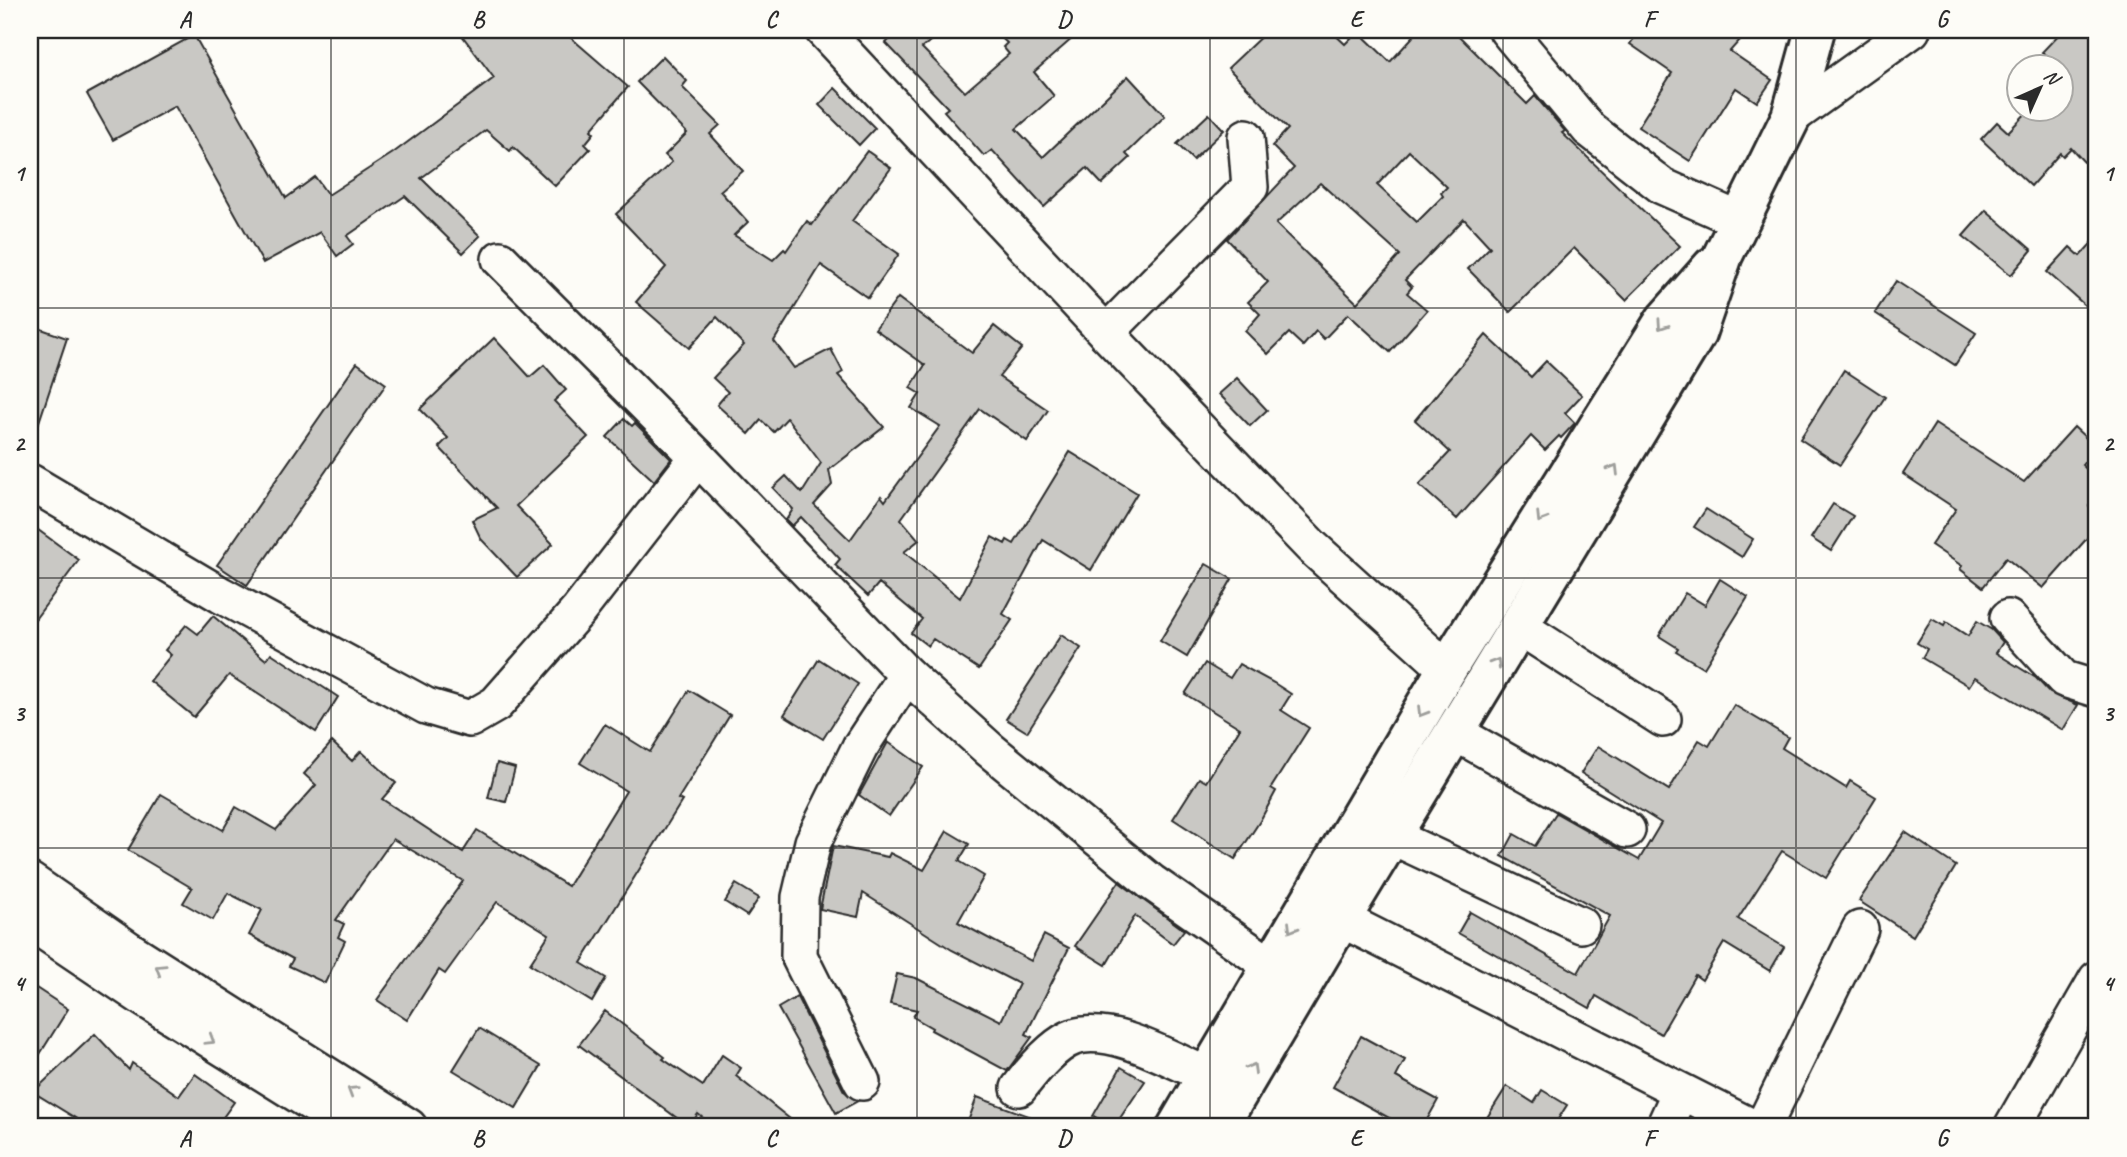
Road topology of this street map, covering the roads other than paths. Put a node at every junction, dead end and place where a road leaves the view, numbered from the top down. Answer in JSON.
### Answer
{"nodes":[{"id":1,"x":823,"y":30,"type":"edge"},
{"id":2,"x":1507,"y":30,"type":"edge"},
{"id":3,"x":1815,"y":30,"type":"edge"},
{"id":4,"x":1912,"y":30,"type":"edge"},
{"id":5,"x":1791,"y":117,"type":"junction"},
{"id":6,"x":1246,"y":137,"type":"dead end"},
{"id":7,"x":1741,"y":221,"type":"junction"},
{"id":8,"x":1723,"y":256,"type":"junction"},
{"id":9,"x":500,"y":259,"type":"dead end"},
{"id":10,"x":1106,"y":333,"type":"junction"},
{"id":11,"x":698,"y":457,"type":"junction"},
{"id":12,"x":30,"y":482,"type":"edge"},
{"id":13,"x":2008,"y":618,"type":"dead end"},
{"id":14,"x":1518,"y":626,"type":"junction"},
{"id":15,"x":1447,"y":669,"type":"junction"},
{"id":16,"x":907,"y":675,"type":"junction"},
{"id":17,"x":2097,"y":689,"type":"edge"},
{"id":18,"x":1663,"y":719,"type":"dead end"},
{"id":19,"x":1454,"y":732,"type":"junction"},
{"id":20,"x":1627,"y":830,"type":"dead end"},
{"id":21,"x":1391,"y":836,"type":"junction"},
{"id":22,"x":30,"y":881,"type":"edge"},
{"id":23,"x":1338,"y":900,"type":"junction"},
{"id":24,"x":30,"y":922,"type":"edge"},
{"id":25,"x":1581,"y":925,"type":"dead end"},
{"id":26,"x":1860,"y":929,"type":"dead end"},
{"id":27,"x":1270,"y":965,"type":"junction"},
{"id":28,"x":2097,"y":979,"type":"edge"},
{"id":29,"x":1207,"y":1075,"type":"junction"},
{"id":30,"x":862,"y":1082,"type":"dead end"},
{"id":31,"x":1019,"y":1088,"type":"dead end"},
{"id":32,"x":1680,"y":1092,"type":"junction"},
{"id":33,"x":1200,"y":1122,"type":"edge"},
{"id":34,"x":350,"y":1127,"type":"edge"},
{"id":35,"x":409,"y":1127,"type":"edge"},
{"id":36,"x":1664,"y":1127,"type":"edge"},
{"id":37,"x":1752,"y":1127,"type":"edge"},
{"id":38,"x":1763,"y":1127,"type":"edge"},
{"id":39,"x":2012,"y":1127,"type":"edge"}],
"edges":[{"from":1,"to":10,"type":"street"},
{"from":2,"to":7,"type":"street"},
{"from":3,"to":5,"type":"main road"},
{"from":4,"to":5,"type":"street"},
{"from":5,"to":7,"type":"main road"},
{"from":6,"to":10,"type":"street"},
{"from":7,"to":8,"type":"main road"},
{"from":14,"to":8,"type":"main road","one_way":true},
{"from":8,"to":15,"type":"main road","one_way":true},
{"from":9,"to":11,"type":"street"},
{"from":10,"to":15,"type":"street"},
{"from":11,"to":12,"type":"street"},
{"from":11,"to":16,"type":"street"},
{"from":13,"to":17,"type":"street"},
{"from":14,"to":18,"type":"street"},
{"from":19,"to":14,"type":"main road","one_way":true},
{"from":15,"to":23,"type":"main road","one_way":true},
{"from":16,"to":27,"type":"street"},
{"from":16,"to":30,"type":"street"},
{"from":19,"to":20,"type":"street"},
{"from":19,"to":21,"type":"main road"},
{"from":21,"to":23,"type":"main road"},
{"from":21,"to":25,"type":"street"},
{"from":35,"to":22,"type":"street","one_way":true},
{"from":23,"to":27,"type":"main road","one_way":true},
{"from":23,"to":32,"type":"street"},
{"from":33,"to":23,"type":"main road","one_way":true},
{"from":24,"to":34,"type":"street","one_way":true},
{"from":26,"to":38,"type":"street"},
{"from":27,"to":29,"type":"main road"},
{"from":28,"to":39,"type":"street"},
{"from":29,"to":31,"type":"street"},
{"from":29,"to":33,"type":"main road"},
{"from":32,"to":36,"type":"street"},
{"from":32,"to":37,"type":"street"}]}
